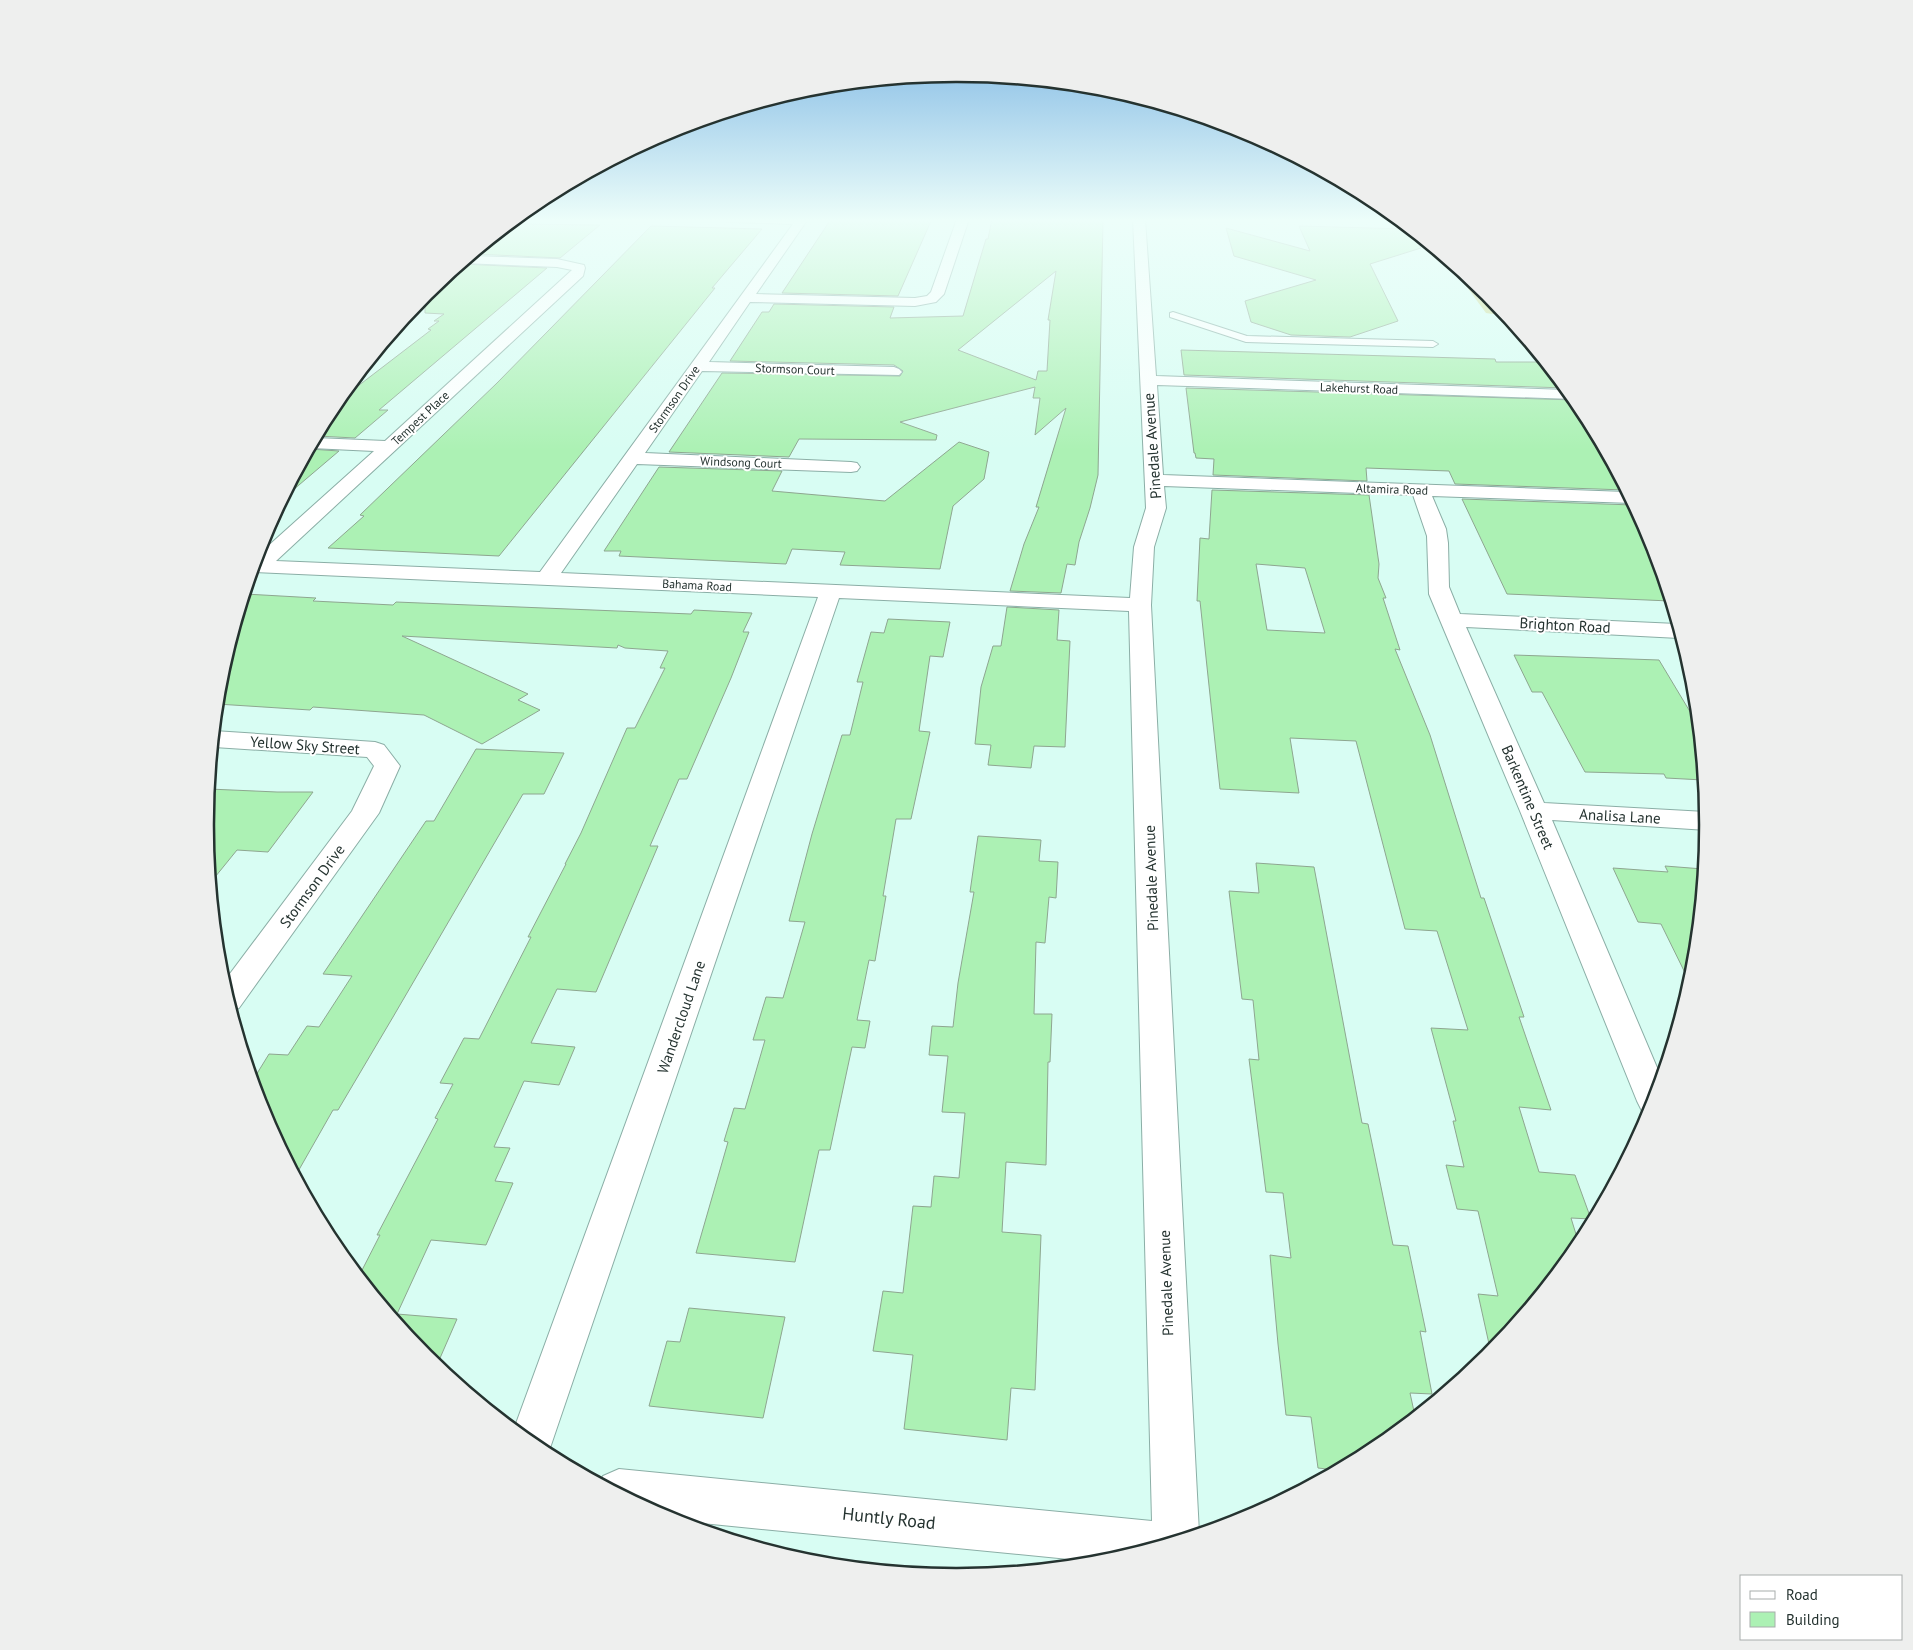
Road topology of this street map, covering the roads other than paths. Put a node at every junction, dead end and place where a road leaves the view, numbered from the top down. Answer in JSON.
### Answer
{"nodes":[{"id":1,"x":553,"y":296,"type":"edge"},
{"id":2,"x":935,"y":296,"type":"edge"},
{"id":3,"x":1144,"y":296,"type":"edge"},
{"id":4,"x":745,"y":298,"type":"joint"},
{"id":5,"x":1174,"y":315,"type":"dead end"},
{"id":6,"x":1433,"y":344,"type":"dead end"},
{"id":7,"x":697,"y":366,"type":"junction"},
{"id":8,"x":894,"y":372,"type":"dead end"},
{"id":9,"x":1148,"y":380,"type":"junction"},
{"id":10,"x":1562,"y":395,"type":"edge"},
{"id":11,"x":320,"y":443,"type":"edge"},
{"id":12,"x":390,"y":446,"type":"junction"},
{"id":13,"x":632,"y":458,"type":"junction"},
{"id":14,"x":851,"y":467,"type":"dead end"},
{"id":15,"x":1154,"y":480,"type":"junction"},
{"id":16,"x":1420,"y":490,"type":"junction"},
{"id":17,"x":1622,"y":498,"type":"edge"},
{"id":18,"x":264,"y":559,"type":"edge"},
{"id":19,"x":261,"y":566,"type":"edge"},
{"id":20,"x":546,"y":578,"type":"junction"},
{"id":21,"x":831,"y":591,"type":"junction"},
{"id":22,"x":1140,"y":605,"type":"junction"},
{"id":23,"x":1452,"y":620,"type":"junction"},
{"id":24,"x":1673,"y":631,"type":"edge"},
{"id":25,"x":219,"y":739,"type":"edge"},
{"id":26,"x":387,"y":766,"type":"joint"},
{"id":27,"x":1534,"y":811,"type":"junction"},
{"id":28,"x":1699,"y":821,"type":"edge"},
{"id":29,"x":233,"y":993,"type":"edge"},
{"id":30,"x":1650,"y":1090,"type":"edge"},
{"id":31,"x":534,"y":1435,"type":"edge"},
{"id":32,"x":633,"y":1493,"type":"edge"},
{"id":33,"x":1176,"y":1534,"type":"edge"},
{"id":34,"x":1143,"y":1543,"type":"edge"}],
"edges":[{"from":1,"to":12,"type":"street","name":"Tempest Place"},
{"from":2,"to":4,"type":"street"},
{"from":3,"to":9,"type":"street","name":"Pinedale Avenue"},
{"from":4,"to":7,"type":"street","name":"Stormson Drive"},
{"from":5,"to":6,"type":"lane"},
{"from":7,"to":8,"type":"street","name":"Stormson Court"},
{"from":7,"to":13,"type":"street","name":"Stormson Drive"},
{"from":9,"to":10,"type":"street","name":"Lakehurst Road"},
{"from":9,"to":15,"type":"street","name":"Pinedale Avenue"},
{"from":11,"to":12,"type":"street"},
{"from":12,"to":18,"type":"street","name":"Tempest Place"},
{"from":13,"to":14,"type":"street","name":"Windsong Court"},
{"from":13,"to":20,"type":"street","name":"Stormson Drive"},
{"from":15,"to":16,"type":"street","name":"Altamira Road"},
{"from":15,"to":22,"type":"street","name":"Pinedale Avenue"},
{"from":16,"to":17,"type":"street","name":"Altamira Road"},
{"from":16,"to":23,"type":"street","name":"Barkentine Street"},
{"from":19,"to":20,"type":"street","name":"Bahama Road"},
{"from":20,"to":21,"type":"street","name":"Bahama Road"},
{"from":21,"to":22,"type":"street","name":"Bahama Road"},
{"from":21,"to":31,"type":"street","name":"Wandercloud Lane"},
{"from":22,"to":33,"type":"street","name":"Pinedale Avenue"},
{"from":23,"to":24,"type":"street","name":"Brighton Road"},
{"from":23,"to":27,"type":"street","name":"Barkentine Street"},
{"from":25,"to":26,"type":"street","name":"Yellow Sky Street"},
{"from":26,"to":29,"type":"street","name":"Stormson Drive"},
{"from":27,"to":28,"type":"street","name":"Analisa Lane"},
{"from":27,"to":30,"type":"street","name":"Barkentine Street"},
{"from":32,"to":34,"type":"street","name":"Huntly Road"}]}
